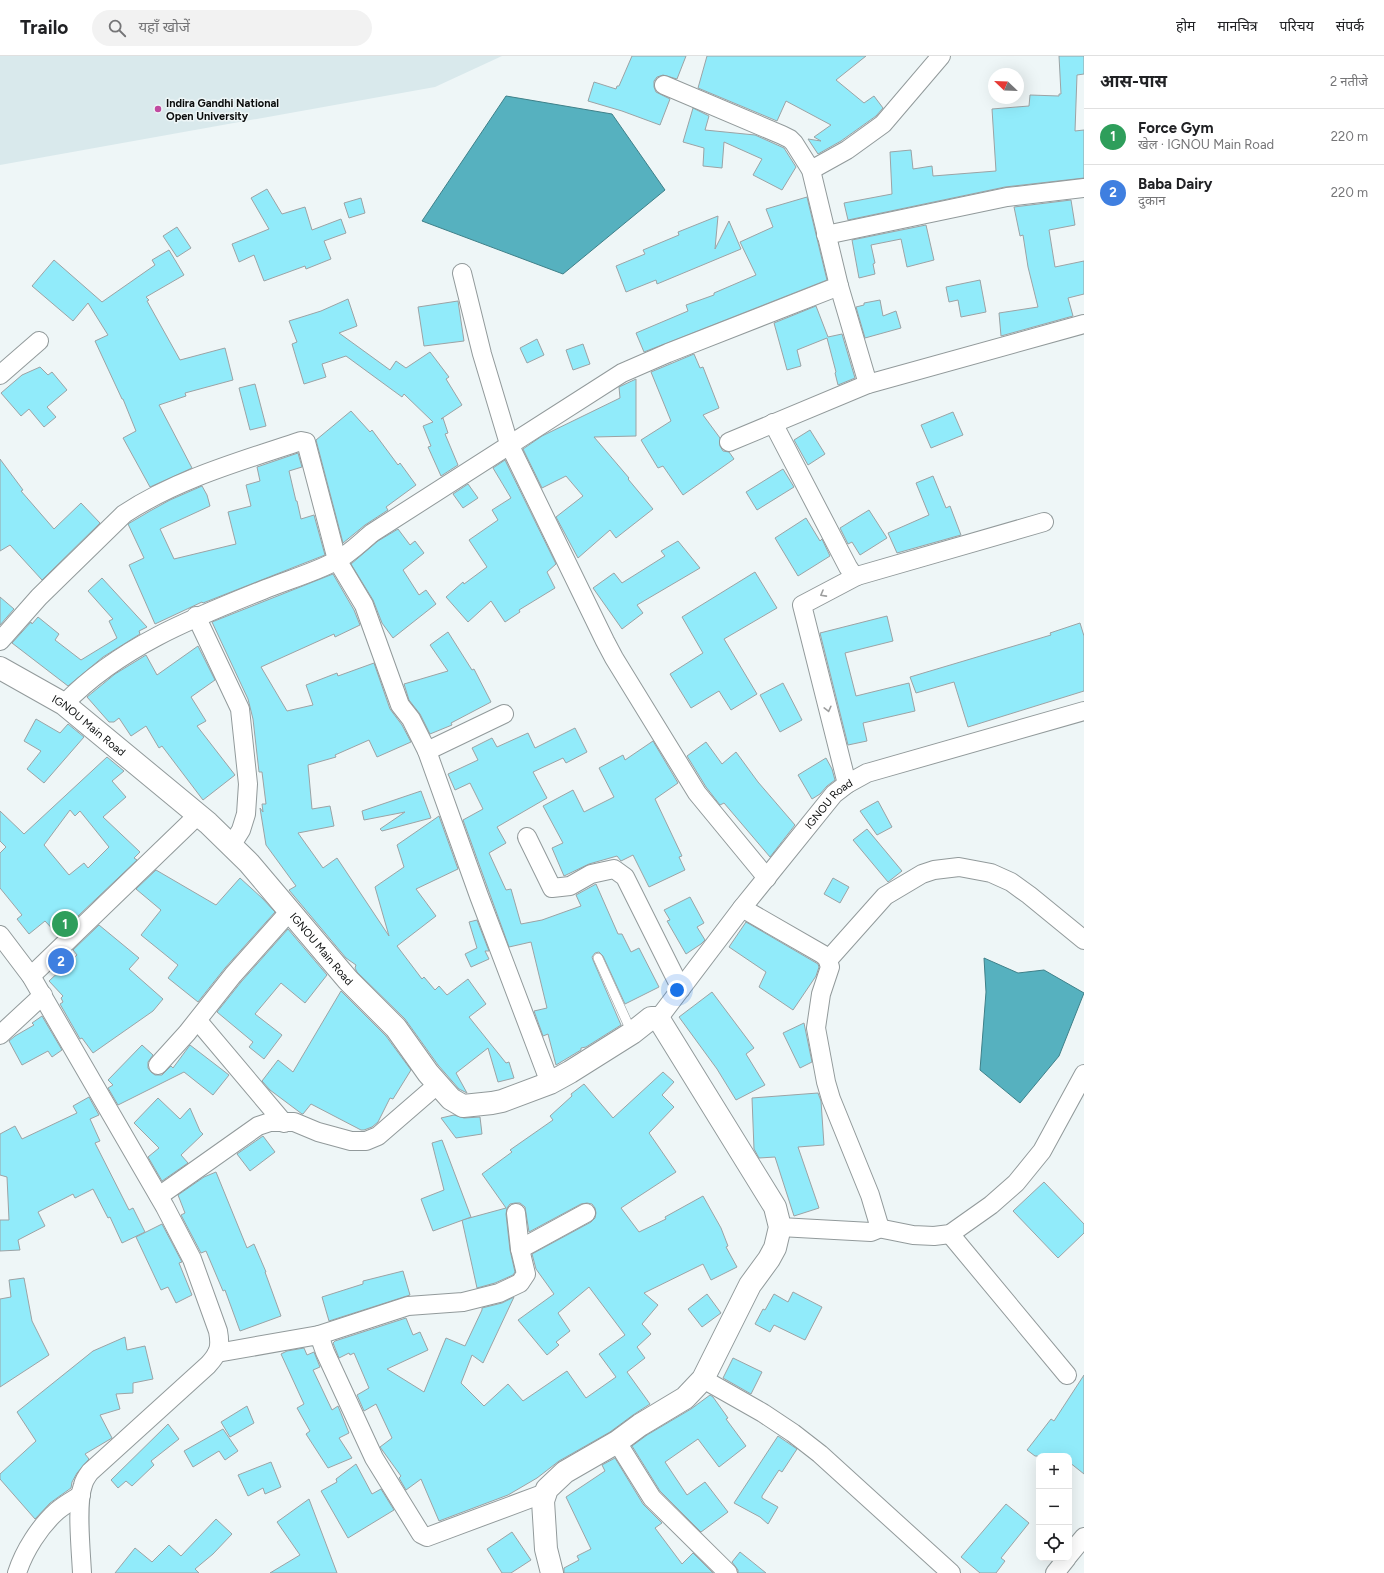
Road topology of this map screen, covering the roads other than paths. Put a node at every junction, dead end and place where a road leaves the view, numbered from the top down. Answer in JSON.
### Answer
{"nodes":[{"id":1,"x":941,"y":56,"type":"edge"},
{"id":2,"x":664,"y":85,"type":"dead end"},
{"id":3,"x":812,"y":170,"type":"junction"},
{"id":4,"x":1084,"y":188,"type":"edge"},
{"id":5,"x":826,"y":236,"type":"junction"},
{"id":6,"x":462,"y":273,"type":"dead end"},
{"id":7,"x":838,"y":286,"type":"junction"},
{"id":8,"x":1084,"y":324,"type":"edge"},
{"id":9,"x":39,"y":341,"type":"dead end"},
{"id":10,"x":0,"y":375,"type":"edge"},
{"id":11,"x":868,"y":384,"type":"junction"},
{"id":12,"x":773,"y":422,"type":"junction"},
{"id":13,"x":729,"y":442,"type":"dead end"},
{"id":14,"x":509,"y":444,"type":"junction"},
{"id":15,"x":1044,"y":522,"type":"dead end"},
{"id":16,"x":337,"y":560,"type":"junction"},
{"id":17,"x":857,"y":576,"type":"junction"},
{"id":18,"x":196,"y":616,"type":"junction"},
{"id":19,"x":0,"y":641,"type":"edge"},
{"id":20,"x":0,"y":668,"type":"edge"},
{"id":21,"x":64,"y":704,"type":"junction"},
{"id":22,"x":1084,"y":711,"type":"edge"},
{"id":23,"x":504,"y":714,"type":"dead end"},
{"id":24,"x":427,"y":751,"type":"junction"},
{"id":25,"x":847,"y":784,"type":"junction"},
{"id":26,"x":198,"y":815,"type":"junction"},
{"id":27,"x":527,"y":837,"type":"dead end"},
{"id":28,"x":232,"y":846,"type":"junction"},
{"id":29,"x":767,"y":878,"type":"junction"},
{"id":30,"x":742,"y":908,"type":"junction"},
{"id":31,"x":289,"y":912,"type":"junction"},
{"id":32,"x":0,"y":935,"type":"edge"},
{"id":33,"x":1084,"y":940,"type":"edge"},
{"id":34,"x":598,"y":958,"type":"dead end"},
{"id":35,"x":828,"y":960,"type":"junction"},
{"id":36,"x":31,"y":976,"type":"junction"},
{"id":37,"x":681,"y":989,"type":"junction"},
{"id":38,"x":42,"y":995,"type":"junction"},
{"id":39,"x":658,"y":1019,"type":"junction"},
{"id":40,"x":198,"y":1021,"type":"junction"},
{"id":41,"x":632,"y":1033,"type":"junction"},
{"id":42,"x":0,"y":1035,"type":"edge"},
{"id":43,"x":158,"y":1065,"type":"dead end"},
{"id":44,"x":1084,"y":1074,"type":"edge"},
{"id":45,"x":550,"y":1083,"type":"junction"},
{"id":46,"x":437,"y":1085,"type":"junction"},
{"id":47,"x":284,"y":1123,"type":"junction"},
{"id":48,"x":159,"y":1196,"type":"junction"},
{"id":49,"x":586,"y":1213,"type":"dead end"},
{"id":50,"x":516,"y":1214,"type":"dead end"},
{"id":51,"x":780,"y":1227,"type":"junction"},
{"id":52,"x":878,"y":1228,"type":"junction"},
{"id":53,"x":950,"y":1234,"type":"junction"},
{"id":54,"x":520,"y":1249,"type":"junction"},
{"id":55,"x":319,"y":1335,"type":"junction"},
{"id":56,"x":217,"y":1353,"type":"junction"},
{"id":57,"x":1067,"y":1375,"type":"dead end"},
{"id":58,"x":704,"y":1379,"type":"junction"},
{"id":59,"x":617,"y":1442,"type":"junction"},
{"id":60,"x":545,"y":1493,"type":"junction"},
{"id":61,"x":81,"y":1495,"type":"junction"},
{"id":62,"x":1084,"y":1537,"type":"edge"},
{"id":63,"x":1072,"y":1552,"type":"edge"},
{"id":64,"x":1065,"y":1561,"type":"edge"},
{"id":65,"x":17,"y":1573,"type":"edge"},
{"id":66,"x":82,"y":1573,"type":"edge"},
{"id":67,"x":552,"y":1573,"type":"edge"},
{"id":68,"x":728,"y":1573,"type":"edge"},
{"id":69,"x":951,"y":1573,"type":"edge"},
{"id":70,"x":1055,"y":1573,"type":"edge"}],
"edges":[{"from":1,"to":3,"type":"street"},
{"from":2,"to":3,"type":"street"},
{"from":3,"to":5,"type":"street"},
{"from":4,"to":5,"type":"street"},
{"from":5,"to":7,"type":"street"},
{"from":6,"to":14,"type":"street"},
{"from":7,"to":11,"type":"street"},
{"from":7,"to":14,"type":"street"},
{"from":8,"to":11,"type":"street"},
{"from":9,"to":10,"type":"street"},
{"from":11,"to":12,"type":"street"},
{"from":12,"to":13,"type":"street"},
{"from":12,"to":17,"type":"street"},
{"from":14,"to":16,"type":"street"},
{"from":14,"to":29,"type":"street"},
{"from":15,"to":17,"type":"street"},
{"from":16,"to":18,"type":"street"},
{"from":16,"to":19,"type":"street"},
{"from":16,"to":24,"type":"street"},
{"from":17,"to":25,"type":"street","one_way":true},
{"from":18,"to":21,"type":"street"},
{"from":18,"to":28,"type":"street"},
{"from":20,"to":21,"type":"street","name":"IGNOU Main Road"},
{"from":21,"to":26,"type":"street","name":"IGNOU Main Road"},
{"from":22,"to":25,"type":"street","name":"IGNOU Road"},
{"from":23,"to":24,"type":"street"},
{"from":24,"to":45,"type":"street"},
{"from":25,"to":29,"type":"street","name":"IGNOU Road"},
{"from":26,"to":28,"type":"street","name":"IGNOU Main Road"},
{"from":26,"to":36,"type":"street"},
{"from":27,"to":37,"type":"street"},
{"from":28,"to":31,"type":"street","name":"IGNOU Main Road"},
{"from":29,"to":30,"type":"street","name":"IGNOU Road"},
{"from":30,"to":35,"type":"street"},
{"from":30,"to":37,"type":"street","name":"IGNOU Road"},
{"from":31,"to":40,"type":"street"},
{"from":31,"to":46,"type":"street","name":"IGNOU Main Road"},
{"from":32,"to":36,"type":"street"},
{"from":33,"to":35,"type":"street"},
{"from":34,"to":41,"type":"lane"},
{"from":35,"to":52,"type":"street"},
{"from":36,"to":38,"type":"street"},
{"from":37,"to":39,"type":"street","name":"IGNOU Road"},
{"from":38,"to":42,"type":"street"},
{"from":38,"to":48,"type":"street"},
{"from":39,"to":41,"type":"street","name":"IGNOU Main Road"},
{"from":39,"to":51,"type":"street"},
{"from":40,"to":43,"type":"street"},
{"from":40,"to":47,"type":"street"},
{"from":41,"to":45,"type":"street","name":"IGNOU Main Road"},
{"from":44,"to":53,"type":"street"},
{"from":45,"to":46,"type":"street","name":"IGNOU Main Road"},
{"from":46,"to":47,"type":"street"},
{"from":47,"to":48,"type":"street"},
{"from":48,"to":56,"type":"street"},
{"from":49,"to":54,"type":"street"},
{"from":50,"to":54,"type":"street"},
{"from":51,"to":52,"type":"street"},
{"from":51,"to":58,"type":"street"},
{"from":52,"to":53,"type":"street"},
{"from":53,"to":57,"type":"street"},
{"from":54,"to":55,"type":"street"},
{"from":55,"to":56,"type":"street"},
{"from":55,"to":60,"type":"street"},
{"from":56,"to":61,"type":"street"},
{"from":58,"to":59,"type":"street"},
{"from":58,"to":69,"type":"street"},
{"from":59,"to":60,"type":"street"},
{"from":59,"to":68,"type":"street"},
{"from":60,"to":67,"type":"street"},
{"from":61,"to":65,"type":"street"},
{"from":61,"to":66,"type":"street"},
{"from":62,"to":63,"type":"street"},
{"from":64,"to":70,"type":"street"}]}
